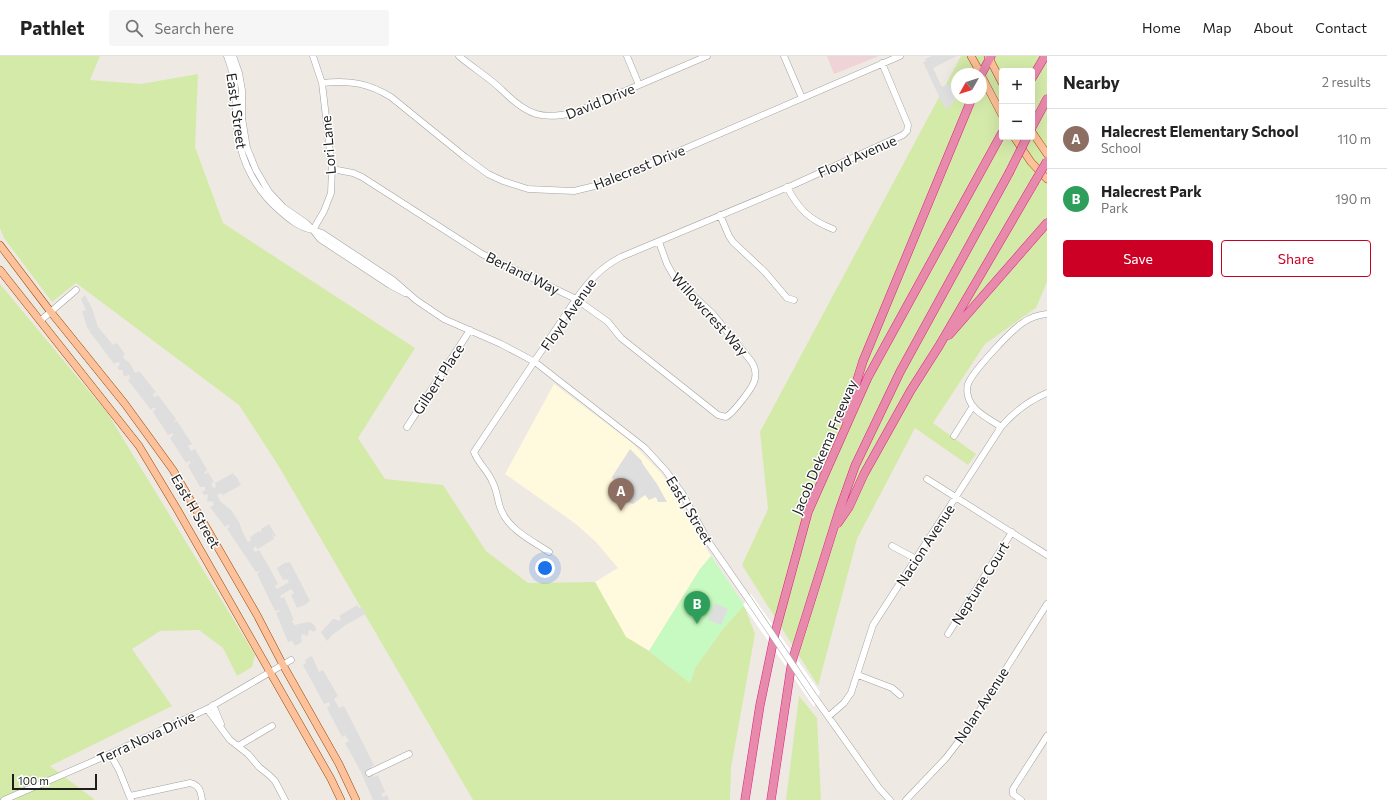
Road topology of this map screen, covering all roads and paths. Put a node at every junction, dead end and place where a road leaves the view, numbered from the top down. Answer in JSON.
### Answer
{"nodes":[{"id":1,"x":227,"y":56,"type":"edge"},
{"id":2,"x":233,"y":56,"type":"edge"},
{"id":3,"x":313,"y":56,"type":"edge"},
{"id":4,"x":459,"y":56,"type":"edge"},
{"id":5,"x":627,"y":56,"type":"edge"},
{"id":6,"x":705,"y":56,"type":"edge"},
{"id":7,"x":784,"y":56,"type":"edge"},
{"id":8,"x":900,"y":56,"type":"edge"},
{"id":9,"x":971,"y":56,"type":"edge"},
{"id":10,"x":989,"y":56,"type":"edge"},
{"id":11,"x":1045,"y":56,"type":"edge"},
{"id":12,"x":882,"y":63,"type":"junction"},
{"id":13,"x":977,"y":68,"type":"edge"},
{"id":14,"x":984,"y":68,"type":"edge"},
{"id":15,"x":1035,"y":73,"type":"edge"},
{"id":16,"x":999,"y":77,"type":"edge"},
{"id":17,"x":322,"y":83,"type":"junction"},
{"id":18,"x":639,"y":85,"type":"junction"},
{"id":19,"x":987,"y":86,"type":"edge"},
{"id":20,"x":802,"y":98,"type":"junction"},
{"id":21,"x":1045,"y":102,"type":"edge"},
{"id":22,"x":970,"y":104,"type":"edge"},
{"id":23,"x":999,"y":109,"type":"edge"},
{"id":24,"x":1035,"y":121,"type":"edge"},
{"id":25,"x":1035,"y":136,"type":"edge"},
{"id":26,"x":999,"y":138,"type":"edge"},
{"id":27,"x":1016,"y":140,"type":"edge"},
{"id":28,"x":1026,"y":140,"type":"edge"},
{"id":29,"x":1047,"y":154,"type":"edge"},
{"id":30,"x":1047,"y":160,"type":"edge"},
{"id":31,"x":332,"y":169,"type":"junction"},
{"id":32,"x":1047,"y":179,"type":"edge"},
{"id":33,"x":787,"y":187,"type":"junction"},
{"id":34,"x":720,"y":216,"type":"junction"},
{"id":35,"x":1047,"y":223,"type":"edge"},
{"id":36,"x":833,"y":229,"type":"dead end"},
{"id":37,"x":313,"y":230,"type":"junction"},
{"id":38,"x":659,"y":242,"type":"junction"},
{"id":39,"x":0,"y":245,"type":"edge"},
{"id":40,"x":0,"y":270,"type":"edge"},
{"id":41,"x":76,"y":290,"type":"dead end"},
{"id":42,"x":576,"y":299,"type":"junction"},
{"id":43,"x":794,"y":300,"type":"dead end"},
{"id":44,"x":50,"y":311,"type":"junction"},
{"id":45,"x":1047,"y":314,"type":"edge"},
{"id":46,"x":40,"y":321,"type":"junction"},
{"id":47,"x":470,"y":330,"type":"junction"},
{"id":48,"x":939,"y":346,"type":"junction"},
{"id":49,"x":535,"y":362,"type":"junction"},
{"id":50,"x":1047,"y":393,"type":"edge"},
{"id":51,"x":973,"y":406,"type":"junction"},
{"id":52,"x":718,"y":415,"type":"joint"},
{"id":53,"x":1001,"y":427,"type":"junction"},
{"id":54,"x":407,"y":428,"type":"dead end"},
{"id":55,"x":954,"y":436,"type":"dead end"},
{"id":56,"x":831,"y":460,"type":"junction"},
{"id":57,"x":927,"y":479,"type":"dead end"},
{"id":58,"x":956,"y":497,"type":"junction"},
{"id":59,"x":833,"y":530,"type":"junction"},
{"id":60,"x":1012,"y":532,"type":"junction"},
{"id":61,"x":892,"y":546,"type":"dead end"},
{"id":62,"x":549,"y":552,"type":"dead end"},
{"id":63,"x":1047,"y":555,"type":"edge"},
{"id":64,"x":916,"y":559,"type":"junction"},
{"id":65,"x":1047,"y":604,"type":"edge"},
{"id":66,"x":948,"y":634,"type":"dead end"},
{"id":67,"x":291,"y":660,"type":"dead end"},
{"id":68,"x":283,"y":665,"type":"junction"},
{"id":69,"x":270,"y":672,"type":"junction"},
{"id":70,"x":858,"y":675,"type":"junction"},
{"id":71,"x":900,"y":695,"type":"dead end"},
{"id":72,"x":214,"y":705,"type":"junction"},
{"id":73,"x":207,"y":709,"type":"junction"},
{"id":74,"x":829,"y":716,"type":"junction"},
{"id":75,"x":272,"y":726,"type":"dead end"},
{"id":76,"x":224,"y":733,"type":"junction"},
{"id":77,"x":1047,"y":736,"type":"edge"},
{"id":78,"x":238,"y":746,"type":"junction"},
{"id":79,"x":110,"y":754,"type":"junction"},
{"id":80,"x":409,"y":754,"type":"dead end"},
{"id":81,"x":369,"y":773,"type":"dead end"},
{"id":82,"x":130,"y":798,"type":"edge"},
{"id":83,"x":1020,"y":799,"type":"edge"},
{"id":84,"x":4,"y":800,"type":"edge"},
{"id":85,"x":202,"y":800,"type":"edge"},
{"id":86,"x":285,"y":800,"type":"edge"},
{"id":87,"x":341,"y":800,"type":"edge"},
{"id":88,"x":356,"y":800,"type":"edge"},
{"id":89,"x":745,"y":800,"type":"edge"},
{"id":90,"x":771,"y":800,"type":"edge"},
{"id":91,"x":890,"y":800,"type":"edge"},
{"id":92,"x":906,"y":800,"type":"edge"}],
"edges":[{"from":1,"to":37,"type":"street","name":"East J Street"},
{"from":2,"to":37,"type":"street","name":"East J Street"},
{"from":3,"to":17,"type":"street","name":"Lori Lane"},
{"from":4,"to":18,"type":"street","name":"David Drive"},
{"from":5,"to":18,"type":"street"},
{"from":6,"to":18,"type":"street","name":"David Drive"},
{"from":7,"to":20,"type":"street"},
{"from":8,"to":12,"type":"street","name":"Halecrest Drive"},
{"from":9,"to":13,"type":"main road"},
{"from":10,"to":14,"type":"highway"},
{"from":10,"to":16,"type":"main road"},
{"from":11,"to":15,"type":"highway"},
{"from":12,"to":20,"type":"street","name":"Halecrest Drive"},
{"from":12,"to":33,"type":"street","name":"Floyd Avenue"},
{"from":17,"to":20,"type":"street","name":"Halecrest Drive"},
{"from":17,"to":31,"type":"street","name":"Lori Lane"},
{"from":19,"to":23,"type":"main road"},
{"from":21,"to":24,"type":"highway"},
{"from":22,"to":56,"type":"highway"},
{"from":25,"to":29,"type":"main road"},
{"from":26,"to":56,"type":"highway","name":"Jacob Dekema Freeway"},
{"from":27,"to":32,"type":"main road"},
{"from":28,"to":59,"type":"highway","bridge":true},
{"from":30,"to":48,"type":"highway","bridge":true},
{"from":31,"to":37,"type":"street","name":"Lori Lane"},
{"from":31,"to":42,"type":"street","name":"Berland Way"},
{"from":33,"to":34,"type":"street","name":"Floyd Avenue"},
{"from":33,"to":36,"type":"street"},
{"from":34,"to":38,"type":"street","name":"Floyd Avenue"},
{"from":34,"to":43,"type":"street"},
{"from":35,"to":48,"type":"highway"},
{"from":37,"to":47,"type":"street","name":"East J Street"},
{"from":38,"to":42,"type":"street","name":"Floyd Avenue"},
{"from":38,"to":52,"type":"street","name":"Willowcrest Way"},
{"from":39,"to":44,"type":"main road","name":"East H Street"},
{"from":40,"to":46,"type":"main road","name":"East H Street"},
{"from":41,"to":44,"type":"street"},
{"from":42,"to":49,"type":"street","name":"Floyd Avenue"},
{"from":42,"to":52,"type":"street","name":"Berland Way"},
{"from":44,"to":46,"type":"street"},
{"from":44,"to":68,"type":"main road","name":"East H Street"},
{"from":45,"to":51,"type":"street"},
{"from":46,"to":69,"type":"main road","name":"East H Street"},
{"from":47,"to":49,"type":"street","name":"East J Street"},
{"from":47,"to":54,"type":"street","name":"Gilbert Place"},
{"from":48,"to":59,"type":"highway"},
{"from":49,"to":62,"type":"street","name":"Floyd Avenue"},
{"from":49,"to":74,"type":"street","name":"East J Street","bridge":true},
{"from":50,"to":53,"type":"street","name":"Nacion Avenue"},
{"from":51,"to":53,"type":"street"},
{"from":51,"to":55,"type":"street"},
{"from":53,"to":58,"type":"street","name":"Nacion Avenue"},
{"from":56,"to":89,"type":"highway","name":"Jacob Dekema Freeway"},
{"from":57,"to":58,"type":"street"},
{"from":58,"to":60,"type":"street"},
{"from":58,"to":64,"type":"street","name":"Nacion Avenue"},
{"from":59,"to":90,"type":"highway"},
{"from":60,"to":63,"type":"street"},
{"from":60,"to":66,"type":"street","name":"Neptune Court"},
{"from":61,"to":64,"type":"street"},
{"from":64,"to":70,"type":"street","name":"Nacion Avenue"},
{"from":65,"to":92,"type":"street","name":"Nolan Avenue"},
{"from":67,"to":68,"type":"street","name":"Terra Nova Drive"},
{"from":68,"to":69,"type":"street","name":"Terra Nova Drive"},
{"from":68,"to":88,"type":"main road","name":"East H Street"},
{"from":69,"to":72,"type":"street","name":"Terra Nova Drive"},
{"from":69,"to":87,"type":"main road","name":"East H Street"},
{"from":70,"to":71,"type":"street"},
{"from":70,"to":74,"type":"street","name":"Nacion Avenue"},
{"from":72,"to":73,"type":"street","name":"Terra Nova Drive"},
{"from":72,"to":76,"type":"street"},
{"from":73,"to":76,"type":"street"},
{"from":73,"to":79,"type":"street","name":"Terra Nova Drive"},
{"from":74,"to":91,"type":"street","name":"East J Street"},
{"from":75,"to":78,"type":"street"},
{"from":76,"to":78,"type":"street"},
{"from":77,"to":83,"type":"street"},
{"from":78,"to":86,"type":"street"},
{"from":79,"to":82,"type":"street"},
{"from":79,"to":84,"type":"street","name":"Terra Nova Drive"},
{"from":80,"to":81,"type":"street"},
{"from":82,"to":85,"type":"street"}]}
